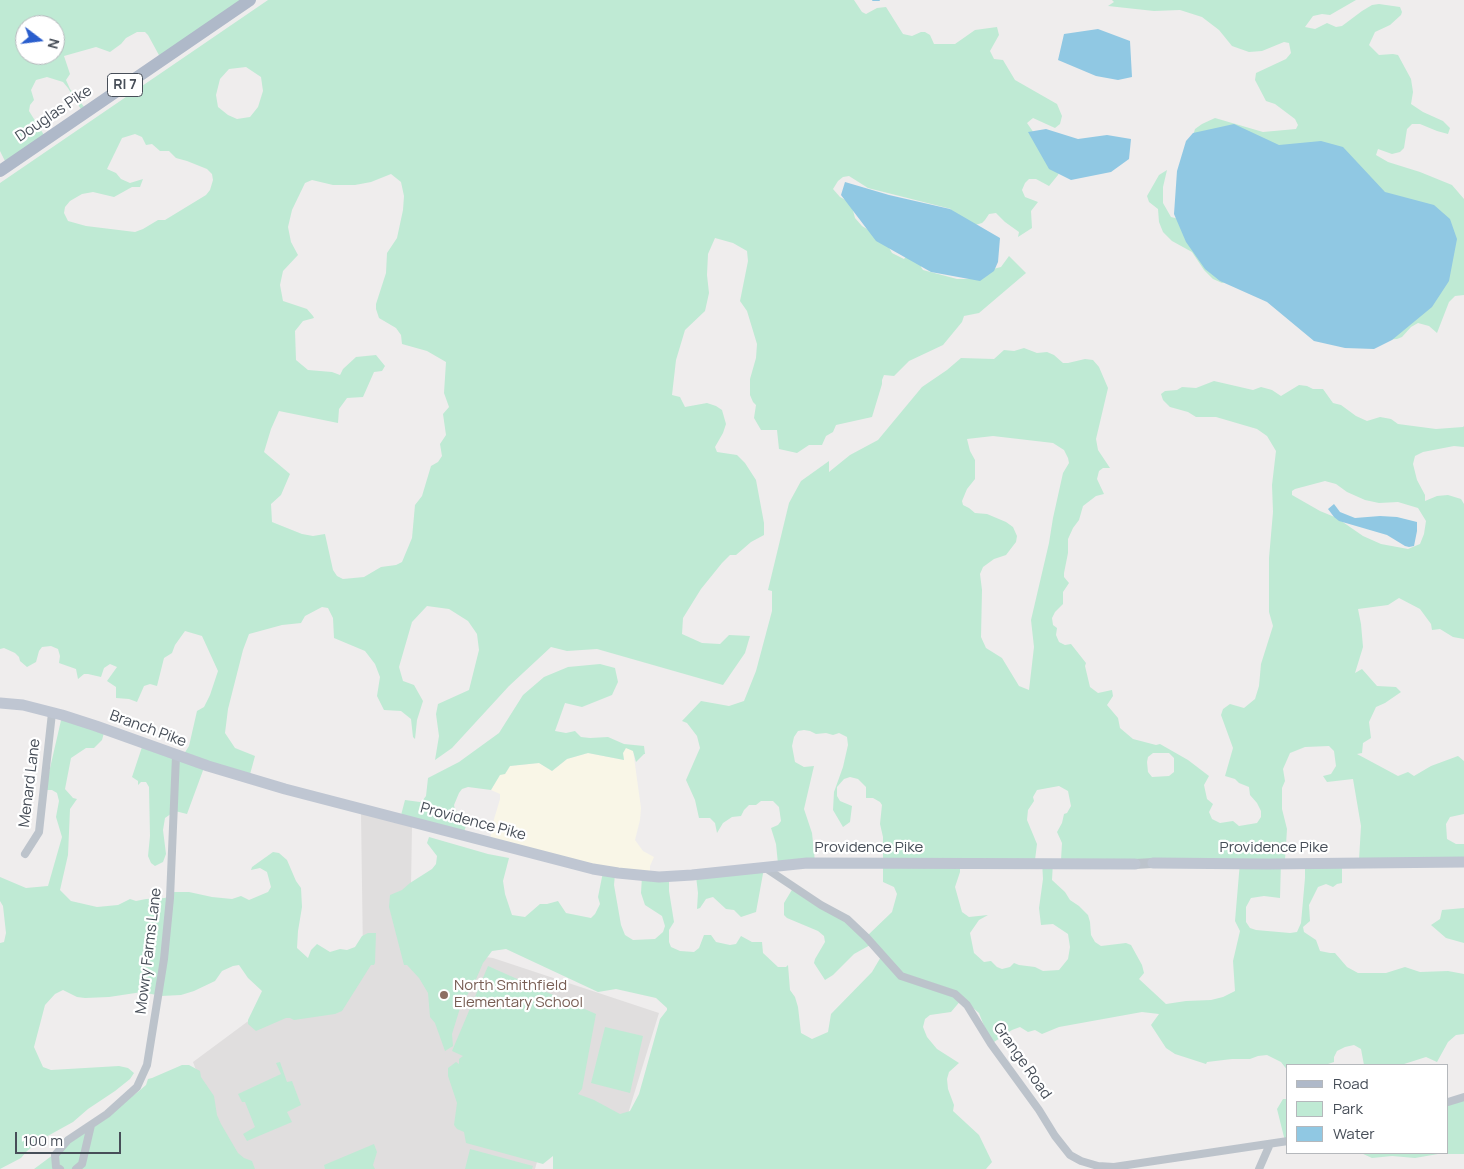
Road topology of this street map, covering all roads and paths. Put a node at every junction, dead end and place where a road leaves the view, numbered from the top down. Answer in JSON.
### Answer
{"nodes":[{"id":1,"x":250,"y":0,"type":"edge"},
{"id":2,"x":0,"y":171,"type":"edge"},
{"id":3,"x":0,"y":703,"type":"edge"},
{"id":4,"x":52,"y":713,"type":"junction"},
{"id":5,"x":176,"y":756,"type":"junction"},
{"id":6,"x":285,"y":789,"type":"joint"},
{"id":7,"x":26,"y":854,"type":"dead end"},
{"id":8,"x":1153,"y":862,"type":"joint"},
{"id":9,"x":1464,"y":862,"type":"edge"},
{"id":10,"x":1135,"y":864,"type":"joint"},
{"id":11,"x":764,"y":867,"type":"junction"},
{"id":12,"x":1464,"y":1098,"type":"edge"},
{"id":13,"x":1449,"y":1102,"type":"edge"},
{"id":14,"x":91,"y":1125,"type":"junction"},
{"id":15,"x":1286,"y":1141,"type":"edge"},
{"id":16,"x":1270,"y":1144,"type":"junction"},
{"id":17,"x":60,"y":1169,"type":"edge"},
{"id":18,"x":76,"y":1169,"type":"edge"},
{"id":19,"x":1259,"y":1169,"type":"edge"}],
"edges":[{"from":1,"to":2,"type":"main road","name":"Douglas Pike","number":"RI 7"},
{"from":3,"to":4,"type":"main road","name":"Branch Pike"},
{"from":4,"to":5,"type":"main road","name":"Branch Pike"},
{"from":4,"to":7,"type":"street","name":"Menard Lane"},
{"from":5,"to":6,"type":"main road","name":"Branch Pike"},
{"from":5,"to":14,"type":"street","name":"Mowry Farms Lane"},
{"from":6,"to":11,"type":"main road","name":"Providence Pike"},
{"from":8,"to":9,"type":"main road","name":"Providence Pike"},
{"from":8,"to":10,"type":"street","name":"Providence Pike"},
{"from":10,"to":11,"type":"main road","name":"Providence Pike"},
{"from":11,"to":16,"type":"street","name":"Grange Road"},
{"from":12,"to":13,"type":"street"},
{"from":14,"to":17,"type":"street","name":"Mowry Farms Lane"},
{"from":14,"to":18,"type":"street"},
{"from":15,"to":16,"type":"street","name":"Grange Road"},
{"from":16,"to":19,"type":"street"}]}
